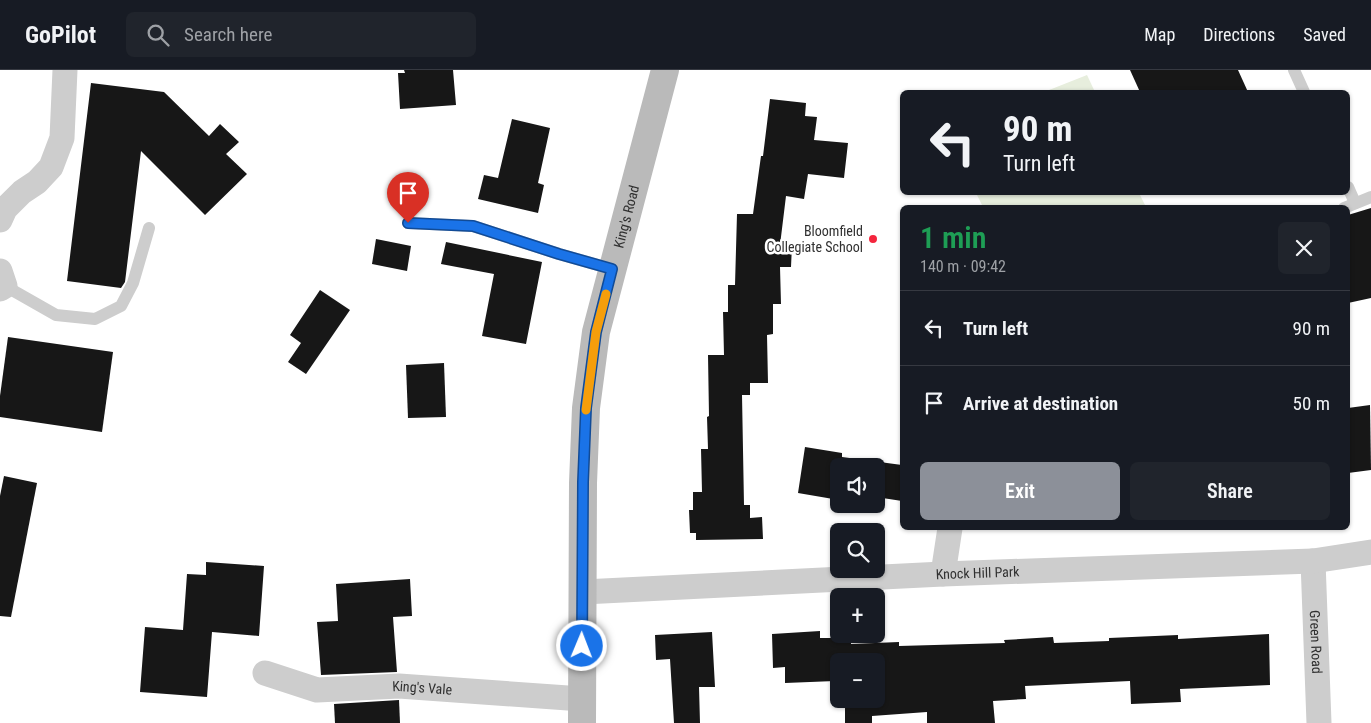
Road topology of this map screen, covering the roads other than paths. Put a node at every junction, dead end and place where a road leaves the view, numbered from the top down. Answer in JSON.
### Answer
{"nodes":[{"id":1,"x":64,"y":70,"type":"edge"},
{"id":2,"x":665,"y":70,"type":"edge"},
{"id":3,"x":1294,"y":70,"type":"edge"},
{"id":4,"x":1303,"y":90,"type":"edge"},
{"id":5,"x":1371,"y":197,"type":"edge"},
{"id":6,"x":1350,"y":205,"type":"edge"},
{"id":7,"x":0,"y":220,"type":"edge"},
{"id":8,"x":408,"y":223,"type":"dead end"},
{"id":9,"x":149,"y":228,"type":"dead end"},
{"id":10,"x":612,"y":269,"type":"junction"},
{"id":11,"x":2,"y":282,"type":"edge"},
{"id":12,"x":950,"y":530,"type":"edge"},
{"id":13,"x":1371,"y":552,"type":"edge"},
{"id":14,"x":1313,"y":561,"type":"junction"},
{"id":15,"x":943,"y":574,"type":"junction"},
{"id":16,"x":583,"y":592,"type":"junction"},
{"id":17,"x":264,"y":673,"type":"dead end"},
{"id":18,"x":582,"y":711,"type":"edge"},
{"id":19,"x":1319,"y":723,"type":"edge"}],
"edges":[{"from":1,"to":7,"type":"street"},
{"from":2,"to":10,"type":"street","name":"King's Road"},
{"from":3,"to":4,"type":"lane"},
{"from":5,"to":6,"type":"lane"},
{"from":8,"to":10,"type":"lane"},
{"from":9,"to":11,"type":"lane"},
{"from":10,"to":16,"type":"street","name":"King's Road"},
{"from":12,"to":15,"type":"street"},
{"from":13,"to":14,"type":"street","name":"Knock Hill Park"},
{"from":14,"to":15,"type":"street","name":"Knock Hill Park"},
{"from":14,"to":19,"type":"street","name":"Green Road"},
{"from":15,"to":16,"type":"street","name":"Knock Hill Park"},
{"from":16,"to":18,"type":"street","name":"King's Road"},
{"from":17,"to":18,"type":"street","name":"King's Vale"}]}
